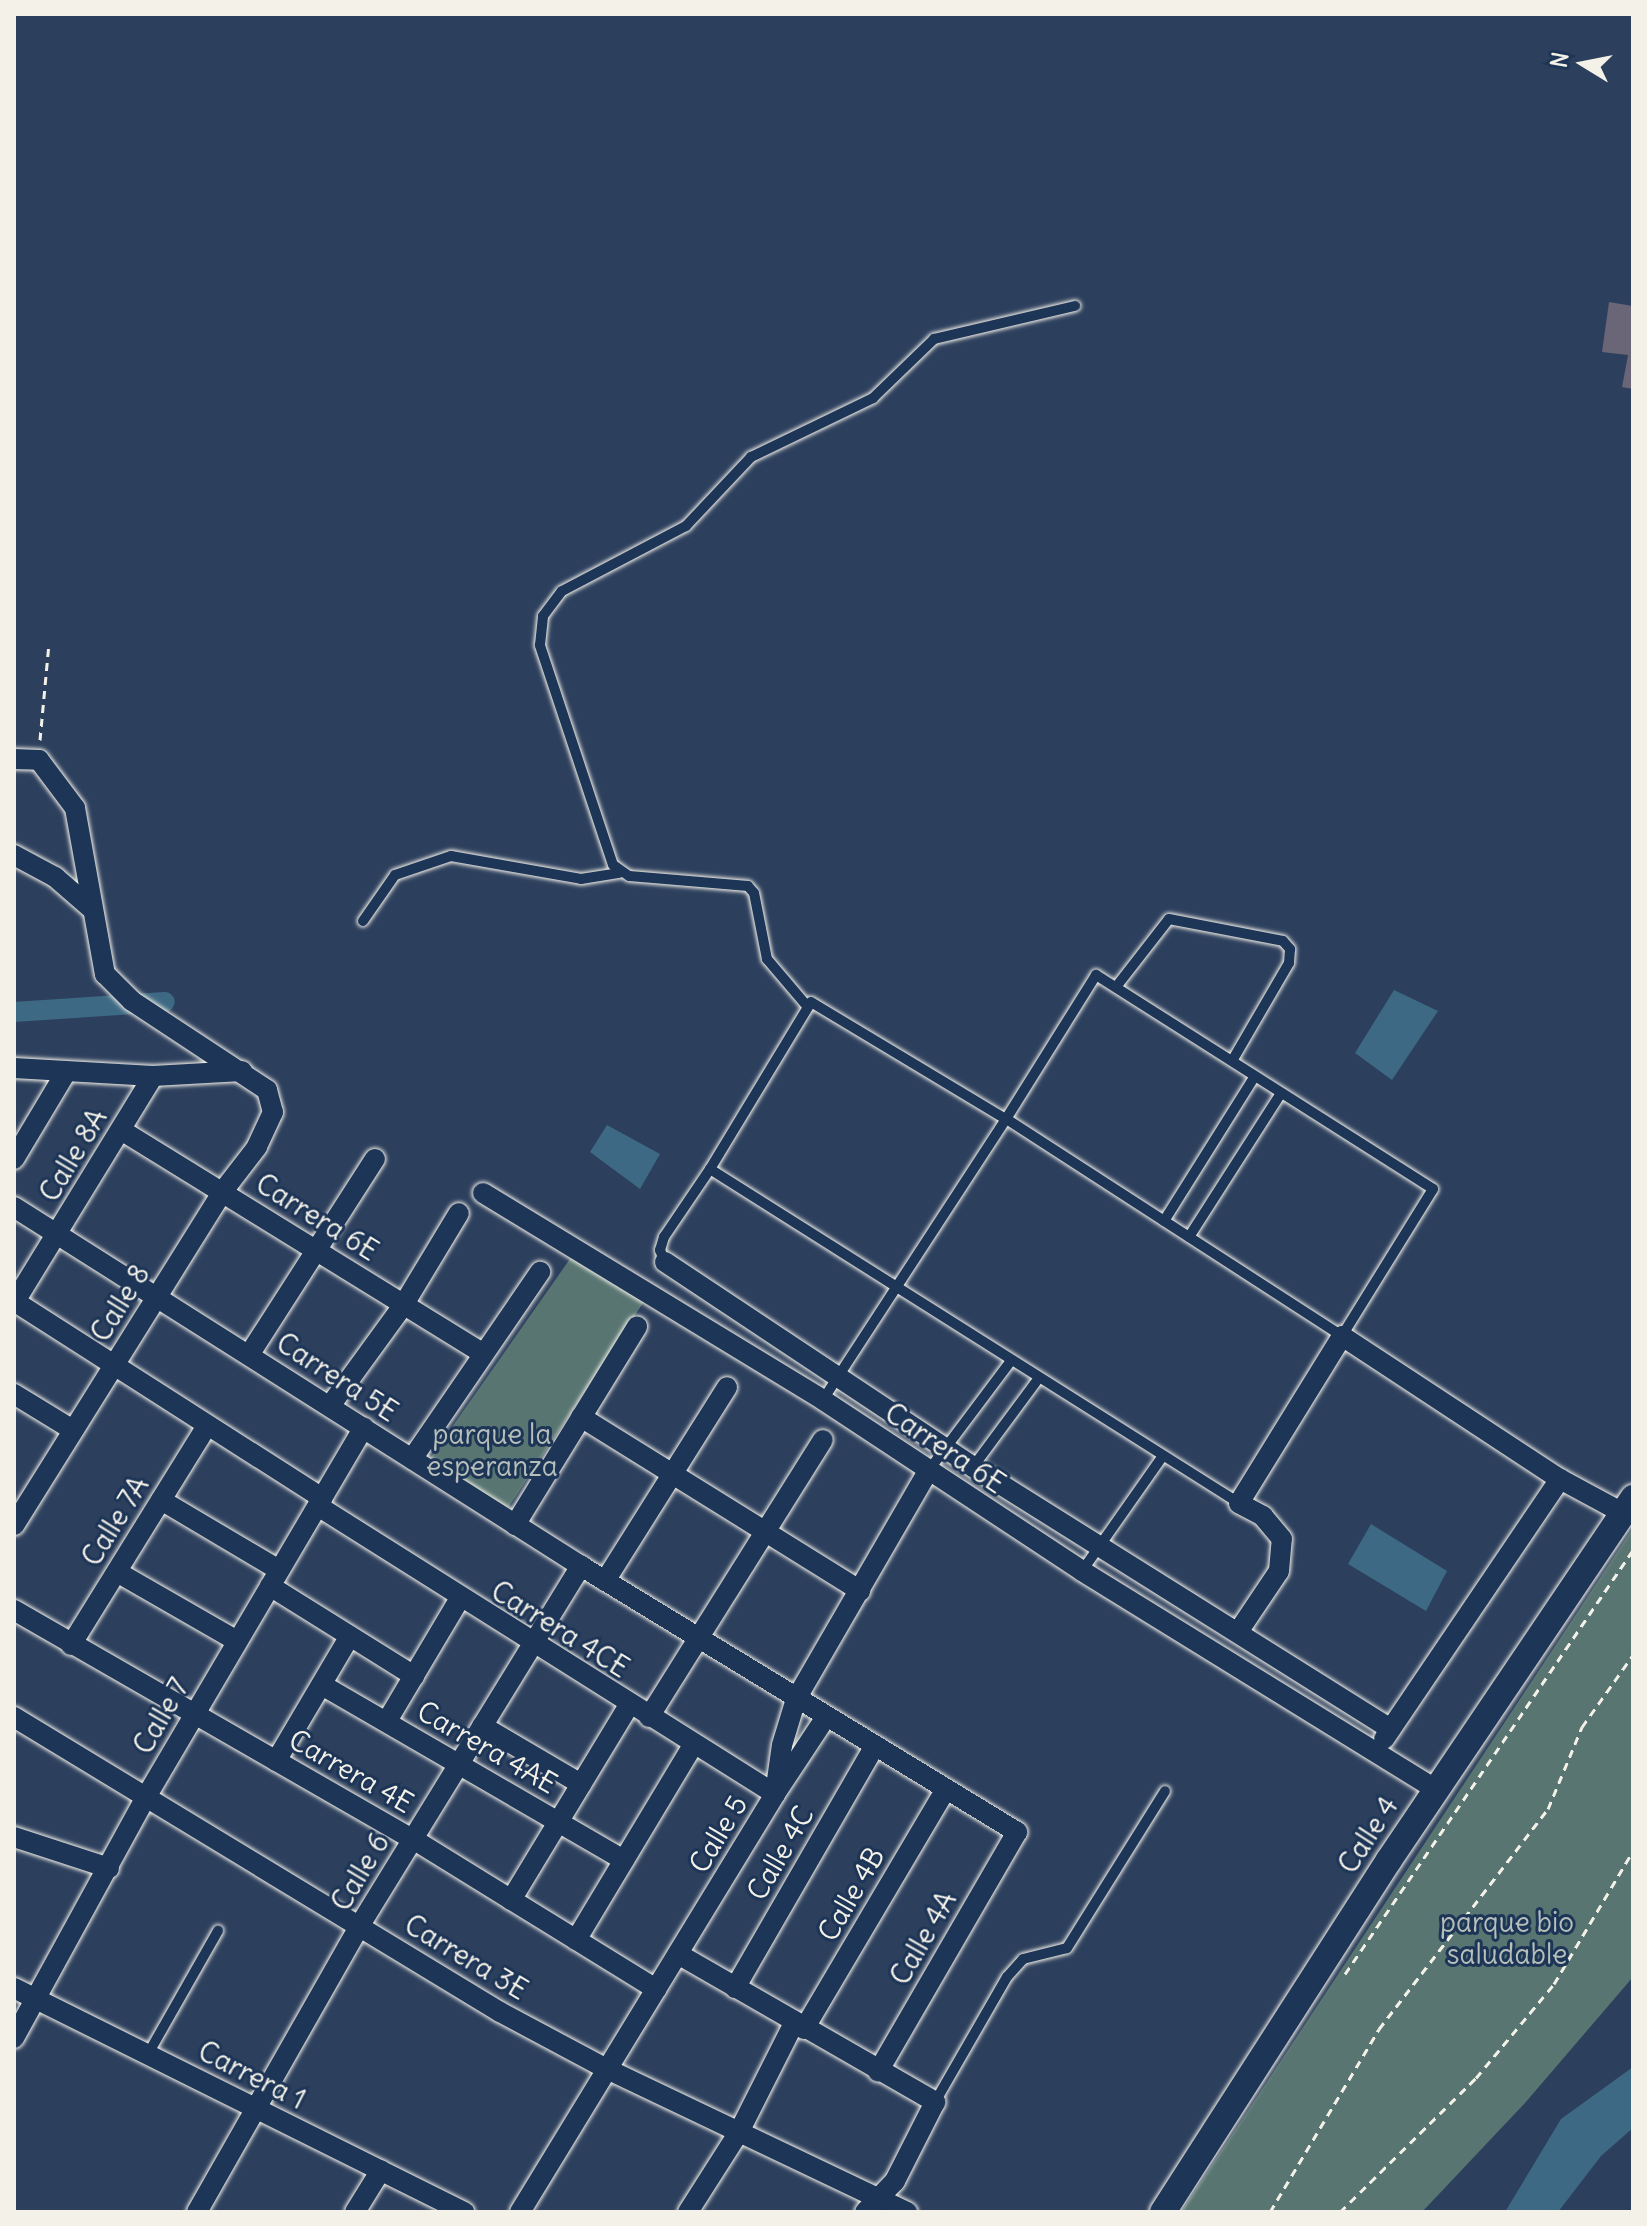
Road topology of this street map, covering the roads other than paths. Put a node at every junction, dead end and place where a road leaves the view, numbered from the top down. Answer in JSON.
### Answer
{"nodes":[{"id":1,"x":1075,"y":306,"type":"dead end"},
{"id":2,"x":14,"y":759,"type":"edge"},
{"id":3,"x":14,"y":855,"type":"edge"},
{"id":4,"x":620,"y":873,"type":"junction"},
{"id":5,"x":93,"y":910,"type":"junction"},
{"id":6,"x":363,"y":921,"type":"dead end"},
{"id":7,"x":1116,"y":987,"type":"junction"},
{"id":8,"x":807,"y":1006,"type":"junction"},
{"id":9,"x":1232,"y":1061,"type":"junction"},
{"id":10,"x":14,"y":1068,"type":"edge"},
{"id":11,"x":242,"y":1071,"type":"junction"},
{"id":12,"x":66,"y":1072,"type":"junction"},
{"id":13,"x":153,"y":1076,"type":"junction"},
{"id":14,"x":1255,"y":1076,"type":"junction"},
{"id":15,"x":1281,"y":1093,"type":"junction"},
{"id":16,"x":1006,"y":1119,"type":"junction"},
{"id":17,"x":121,"y":1130,"type":"junction"},
{"id":18,"x":14,"y":1159,"type":"edge"},
{"id":19,"x":375,"y":1159,"type":"dead end"},
{"id":20,"x":710,"y":1169,"type":"junction"},
{"id":21,"x":223,"y":1191,"type":"junction"},
{"id":22,"x":483,"y":1193,"type":"dead end"},
{"id":23,"x":14,"y":1207,"type":"edge"},
{"id":24,"x":459,"y":1213,"type":"dead end"},
{"id":25,"x":1164,"y":1221,"type":"junction"},
{"id":26,"x":58,"y":1235,"type":"junction"},
{"id":27,"x":1189,"y":1237,"type":"junction"},
{"id":28,"x":317,"y":1250,"type":"junction"},
{"id":29,"x":665,"y":1262,"type":"joint"},
{"id":30,"x":540,"y":1272,"type":"dead end"},
{"id":31,"x":895,"y":1284,"type":"junction"},
{"id":32,"x":159,"y":1295,"type":"junction"},
{"id":33,"x":14,"y":1302,"type":"edge"},
{"id":34,"x":404,"y":1304,"type":"junction"},
{"id":35,"x":729,"y":1308,"type":"junction"},
{"id":36,"x":637,"y":1327,"type":"dead end"},
{"id":37,"x":714,"y":1332,"type":"junction"},
{"id":38,"x":1342,"y":1336,"type":"junction"},
{"id":39,"x":784,"y":1344,"type":"junction"},
{"id":40,"x":483,"y":1354,"type":"junction"},
{"id":41,"x":249,"y":1355,"type":"junction"},
{"id":42,"x":1010,"y":1362,"type":"junction"},
{"id":43,"x":114,"y":1366,"type":"junction"},
{"id":44,"x":769,"y":1366,"type":"junction"},
{"id":45,"x":837,"y":1378,"type":"junction"},
{"id":46,"x":1038,"y":1379,"type":"junction"},
{"id":47,"x":727,"y":1387,"type":"dead end"},
{"id":48,"x":14,"y":1394,"type":"edge"},
{"id":49,"x":823,"y":1400,"type":"junction"},
{"id":50,"x":330,"y":1406,"type":"junction"},
{"id":51,"x":581,"y":1417,"type":"junction"},
{"id":52,"x":206,"y":1427,"type":"junction"},
{"id":53,"x":364,"y":1427,"type":"junction"},
{"id":54,"x":73,"y":1430,"type":"junction"},
{"id":55,"x":823,"y":1440,"type":"dead end"},
{"id":56,"x":945,"y":1448,"type":"junction"},
{"id":57,"x":1162,"y":1457,"type":"junction"},
{"id":58,"x":412,"y":1459,"type":"junction"},
{"id":59,"x":973,"y":1467,"type":"junction"},
{"id":60,"x":929,"y":1470,"type":"junction"},
{"id":61,"x":671,"y":1473,"type":"junction"},
{"id":62,"x":1560,"y":1479,"type":"junction"},
{"id":63,"x":959,"y":1491,"type":"junction"},
{"id":64,"x":161,"y":1500,"type":"junction"},
{"id":65,"x":320,"y":1502,"type":"junction"},
{"id":66,"x":1239,"y":1503,"type":"junction"},
{"id":67,"x":1628,"y":1505,"type":"edge"},
{"id":68,"x":14,"y":1525,"type":"edge"},
{"id":69,"x":515,"y":1525,"type":"junction"},
{"id":70,"x":765,"y":1528,"type":"junction"},
{"id":71,"x":1098,"y":1545,"type":"junction"},
{"id":72,"x":581,"y":1566,"type":"junction"},
{"id":73,"x":1082,"y":1571,"type":"junction"},
{"id":74,"x":117,"y":1572,"type":"junction"},
{"id":75,"x":275,"y":1578,"type":"junction"},
{"id":76,"x":605,"y":1581,"type":"junction"},
{"id":77,"x":860,"y":1591,"type":"junction"},
{"id":78,"x":460,"y":1598,"type":"junction"},
{"id":79,"x":14,"y":1610,"type":"edge"},
{"id":80,"x":1217,"y":1620,"type":"junction"},
{"id":81,"x":1238,"y":1632,"type":"junction"},
{"id":82,"x":350,"y":1636,"type":"junction"},
{"id":83,"x":697,"y":1637,"type":"junction"},
{"id":84,"x":237,"y":1641,"type":"junction"},
{"id":85,"x":1199,"y":1644,"type":"junction"},
{"id":86,"x":71,"y":1645,"type":"junction"},
{"id":87,"x":532,"y":1645,"type":"junction"},
{"id":88,"x":1305,"y":1675,"type":"junction"},
{"id":89,"x":414,"y":1676,"type":"junction"},
{"id":90,"x":322,"y":1685,"type":"junction"},
{"id":91,"x":796,"y":1699,"type":"junction"},
{"id":92,"x":1287,"y":1699,"type":"junction"},
{"id":93,"x":629,"y":1705,"type":"junction"},
{"id":94,"x":194,"y":1715,"type":"junction"},
{"id":95,"x":14,"y":1717,"type":"edge"},
{"id":96,"x":649,"y":1717,"type":"junction"},
{"id":97,"x":826,"y":1717,"type":"junction"},
{"id":98,"x":387,"y":1721,"type":"junction"},
{"id":99,"x":482,"y":1726,"type":"junction"},
{"id":100,"x":1391,"y":1729,"type":"junction"},
{"id":101,"x":693,"y":1745,"type":"junction"},
{"id":102,"x":875,"y":1746,"type":"junction"},
{"id":103,"x":1375,"y":1752,"type":"junction"},
{"id":104,"x":276,"y":1761,"type":"junction"},
{"id":105,"x":459,"y":1764,"type":"junction"},
{"id":106,"x":581,"y":1784,"type":"junction"},
{"id":107,"x":946,"y":1789,"type":"junction"},
{"id":108,"x":1436,"y":1790,"type":"junction"},
{"id":109,"x":1165,"y":1791,"type":"dead end"},
{"id":110,"x":775,"y":1794,"type":"junction"},
{"id":111,"x":146,"y":1797,"type":"junction"},
{"id":112,"x":559,"y":1821,"type":"junction"},
{"id":113,"x":1017,"y":1832,"type":"joint"},
{"id":114,"x":14,"y":1837,"type":"edge"},
{"id":115,"x":413,"y":1839,"type":"junction"},
{"id":116,"x":624,"y":1860,"type":"junction"},
{"id":117,"x":109,"y":1868,"type":"junction"},
{"id":118,"x":511,"y":1900,"type":"junction"},
{"id":119,"x":360,"y":1925,"type":"junction"},
{"id":120,"x":218,"y":1931,"type":"dead end"},
{"id":121,"x":576,"y":1940,"type":"junction"},
{"id":122,"x":678,"y":1954,"type":"junction"},
{"id":123,"x":14,"y":1988,"type":"edge"},
{"id":124,"x":735,"y":1988,"type":"junction"},
{"id":125,"x":656,"y":1989,"type":"junction"},
{"id":126,"x":39,"y":2000,"type":"junction"},
{"id":127,"x":799,"y":2026,"type":"junction"},
{"id":128,"x":14,"y":2038,"type":"edge"},
{"id":129,"x":148,"y":2054,"type":"junction"},
{"id":130,"x":605,"y":2068,"type":"junction"},
{"id":131,"x":878,"y":2072,"type":"junction"},
{"id":132,"x":935,"y":2102,"type":"junction"},
{"id":133,"x":255,"y":2108,"type":"junction"},
{"id":134,"x":739,"y":2132,"type":"junction"},
{"id":135,"x":381,"y":2170,"type":"junction"},
{"id":136,"x":870,"y":2204,"type":"edge"},
{"id":137,"x":197,"y":2212,"type":"edge"},
{"id":138,"x":355,"y":2212,"type":"edge"},
{"id":139,"x":464,"y":2212,"type":"edge"},
{"id":140,"x":520,"y":2212,"type":"edge"},
{"id":141,"x":688,"y":2212,"type":"edge"},
{"id":142,"x":907,"y":2212,"type":"edge"},
{"id":143,"x":1163,"y":2212,"type":"edge"}],
"edges":[{"from":1,"to":4,"type":"lane"},
{"from":2,"to":5,"type":"street"},
{"from":3,"to":5,"type":"street"},
{"from":4,"to":6,"type":"lane"},
{"from":4,"to":8,"type":"lane"},
{"from":5,"to":11,"type":"street"},
{"from":7,"to":9,"type":"lane"},
{"from":7,"to":9,"type":"lane"},
{"from":7,"to":16,"type":"lane"},
{"from":8,"to":16,"type":"lane"},
{"from":8,"to":20,"type":"lane"},
{"from":9,"to":14,"type":"lane"},
{"from":10,"to":12,"type":"street"},
{"from":11,"to":13,"type":"street"},
{"from":11,"to":21,"type":"street","name":"Calle 8"},
{"from":12,"to":13,"type":"street"},
{"from":12,"to":18,"type":"street"},
{"from":13,"to":17,"type":"street","name":"Calle 8A"},
{"from":14,"to":15,"type":"lane"},
{"from":14,"to":25,"type":"lane"},
{"from":15,"to":27,"type":"lane"},
{"from":15,"to":38,"type":"lane"},
{"from":16,"to":25,"type":"lane"},
{"from":16,"to":31,"type":"lane"},
{"from":17,"to":21,"type":"street","name":"Carrera 6E"},
{"from":17,"to":26,"type":"street","name":"Calle 8A"},
{"from":19,"to":28,"type":"street"},
{"from":20,"to":29,"type":"lane"},
{"from":20,"to":31,"type":"lane"},
{"from":21,"to":28,"type":"street","name":"Carrera 6E"},
{"from":21,"to":32,"type":"street","name":"Calle 8"},
{"from":22,"to":37,"type":"street","name":"Carrera 6E"},
{"from":23,"to":26,"type":"street","name":"Carrera 5E"},
{"from":24,"to":34,"type":"street"},
{"from":25,"to":27,"type":"lane"},
{"from":26,"to":32,"type":"street","name":"Carrera 5E"},
{"from":26,"to":33,"type":"street","name":"Calle 8A"},
{"from":27,"to":38,"type":"lane"},
{"from":28,"to":34,"type":"street","name":"Carrera 6E"},
{"from":28,"to":41,"type":"street"},
{"from":29,"to":35,"type":"street","name":"Carrera 6E"},
{"from":30,"to":40,"type":"street"},
{"from":31,"to":42,"type":"lane"},
{"from":31,"to":45,"type":"lane"},
{"from":32,"to":41,"type":"street","name":"Carrera 5E"},
{"from":32,"to":43,"type":"street","name":"Calle 8"},
{"from":33,"to":43,"type":"street","name":"Carrera 4CE"},
{"from":34,"to":40,"type":"street","name":"Carrera 6E"},
{"from":34,"to":50,"type":"street"},
{"from":35,"to":37,"type":"street"},
{"from":35,"to":39,"type":"street","name":"Carrera 6E"},
{"from":36,"to":51,"type":"street"},
{"from":37,"to":44,"type":"street","name":"Carrera 6E"},
{"from":38,"to":62,"type":"street"},
{"from":38,"to":66,"type":"street"},
{"from":39,"to":44,"type":"street"},
{"from":39,"to":45,"type":"street","name":"Carrera 6E"},
{"from":40,"to":58,"type":"street"},
{"from":41,"to":50,"type":"street","name":"Carrera 5E"},
{"from":42,"to":46,"type":"lane"},
{"from":42,"to":56,"type":"lane"},
{"from":43,"to":52,"type":"street","name":"Carrera 4CE"},
{"from":43,"to":54,"type":"street","name":"Calle 8"},
{"from":44,"to":49,"type":"street","name":"Carrera 6E"},
{"from":45,"to":49,"type":"lane"},
{"from":45,"to":56,"type":"street","name":"Carrera 6E"},
{"from":46,"to":57,"type":"lane"},
{"from":46,"to":59,"type":"lane"},
{"from":47,"to":61,"type":"street"},
{"from":48,"to":54,"type":"street"},
{"from":49,"to":60,"type":"street","name":"Carrera 6E"},
{"from":50,"to":53,"type":"street","name":"Carrera 5E"},
{"from":51,"to":61,"type":"street"},
{"from":51,"to":69,"type":"street"},
{"from":52,"to":64,"type":"street","name":"Calle 7A"},
{"from":52,"to":65,"type":"street","name":"Carrera 4CE"},
{"from":53,"to":58,"type":"street","name":"Carrera 5E"},
{"from":53,"to":65,"type":"street","name":"Calle 7"},
{"from":54,"to":68,"type":"street","name":"Calle 8"},
{"from":55,"to":70,"type":"street"},
{"from":56,"to":59,"type":"street","name":"Carrera 6E"},
{"from":56,"to":60,"type":"lane"},
{"from":57,"to":66,"type":"lane"},
{"from":57,"to":71,"type":"lane"},
{"from":58,"to":69,"type":"street","name":"Carrera 5E"},
{"from":59,"to":63,"type":"street"},
{"from":59,"to":71,"type":"street","name":"Carrera 6E"},
{"from":60,"to":63,"type":"street","name":"Carrera 6E"},
{"from":60,"to":77,"type":"street","name":"Calle 5"},
{"from":61,"to":70,"type":"street"},
{"from":61,"to":76,"type":"street"},
{"from":62,"to":67,"type":"street"},
{"from":62,"to":100,"type":"street"},
{"from":63,"to":73,"type":"street","name":"Carrera 6E"},
{"from":64,"to":74,"type":"street","name":"Calle 7A"},
{"from":64,"to":75,"type":"street"},
{"from":65,"to":75,"type":"street","name":"Calle 7"},
{"from":65,"to":78,"type":"street","name":"Carrera 4CE"},
{"from":66,"to":81,"type":"street"},
{"from":67,"to":108,"type":"street","name":"Calle 4"},
{"from":69,"to":72,"type":"street","name":"Carrera 5E"},
{"from":70,"to":77,"type":"street"},
{"from":70,"to":83,"type":"street"},
{"from":71,"to":73,"type":"lane"},
{"from":71,"to":80,"type":"street","name":"Carrera 6E"},
{"from":72,"to":76,"type":"street","name":"Carrera 5E"},
{"from":72,"to":87,"type":"street","name":"Calle 6"},
{"from":73,"to":85,"type":"street","name":"Carrera 6E"},
{"from":74,"to":84,"type":"street"},
{"from":74,"to":86,"type":"street","name":"Calle 7A"},
{"from":75,"to":82,"type":"street"},
{"from":75,"to":84,"type":"street","name":"Calle 7"},
{"from":76,"to":83,"type":"street","name":"Carrera 5E"},
{"from":77,"to":91,"type":"street","name":"Calle 5"},
{"from":78,"to":87,"type":"street","name":"Carrera 4CE"},
{"from":78,"to":89,"type":"street"},
{"from":79,"to":86,"type":"street","name":"Carrera 4E"},
{"from":80,"to":81,"type":"street","name":"Carrera 6E"},
{"from":80,"to":85,"type":"street"},
{"from":81,"to":88,"type":"street","name":"Carrera 6E"},
{"from":82,"to":89,"type":"street"},
{"from":82,"to":90,"type":"street"},
{"from":83,"to":91,"type":"street","name":"Carrera 5E"},
{"from":83,"to":96,"type":"street"},
{"from":84,"to":94,"type":"street","name":"Calle 7"},
{"from":85,"to":92,"type":"street","name":"Carrera 6E"},
{"from":86,"to":94,"type":"street","name":"Carrera 4E"},
{"from":87,"to":93,"type":"street","name":"Carrera 4CE"},
{"from":87,"to":99,"type":"street","name":"Calle 6"},
{"from":88,"to":92,"type":"street"},
{"from":88,"to":100,"type":"street","name":"Carrera 6E"},
{"from":89,"to":98,"type":"street"},
{"from":90,"to":98,"type":"street","name":"Carrera 4AE"},
{"from":90,"to":104,"type":"street"},
{"from":91,"to":97,"type":"street","name":"Carrera 5E"},
{"from":91,"to":110,"type":"street","name":"Calle 5"},
{"from":92,"to":103,"type":"street","name":"Carrera 6E"},
{"from":93,"to":96,"type":"street","name":"Carrera 4CE"},
{"from":93,"to":106,"type":"street"},
{"from":94,"to":104,"type":"street","name":"Carrera 4E"},
{"from":94,"to":111,"type":"street","name":"Calle 7"},
{"from":95,"to":111,"type":"street","name":"Carrera 3E"},
{"from":96,"to":101,"type":"street","name":"Carrera 4CE"},
{"from":97,"to":102,"type":"street","name":"Carrera 5E"},
{"from":97,"to":110,"type":"street"},
{"from":98,"to":105,"type":"street","name":"Carrera 4AE"},
{"from":99,"to":105,"type":"street","name":"Calle 6"},
{"from":99,"to":106,"type":"street"},
{"from":100,"to":103,"type":"street"},
{"from":101,"to":110,"type":"street","name":"Carrera 4CE"},
{"from":101,"to":116,"type":"street"},
{"from":102,"to":107,"type":"street","name":"Carrera 5E"},
{"from":102,"to":124,"type":"street","name":"Calle 4C"},
{"from":103,"to":108,"type":"street","name":"Carrera 6E"},
{"from":104,"to":115,"type":"street","name":"Carrera 4E"},
{"from":105,"to":112,"type":"street","name":"Carrera 4AE"},
{"from":105,"to":115,"type":"street","name":"Calle 6"},
{"from":106,"to":112,"type":"street"},
{"from":107,"to":113,"type":"street","name":"Carrera 5E"},
{"from":107,"to":127,"type":"street","name":"Calle 4B"},
{"from":108,"to":143,"type":"street","name":"Calle 4"},
{"from":109,"to":132,"type":"lane"},
{"from":110,"to":122,"type":"street","name":"Calle 5"},
{"from":111,"to":117,"type":"street","name":"Calle 7"},
{"from":111,"to":119,"type":"street","name":"Carrera 3E"},
{"from":112,"to":116,"type":"street","name":"Carrera 4AE"},
{"from":112,"to":118,"type":"street"},
{"from":113,"to":131,"type":"street","name":"Calle 4A"},
{"from":114,"to":117,"type":"street"},
{"from":115,"to":118,"type":"street","name":"Carrera 4E"},
{"from":115,"to":119,"type":"street","name":"Calle 6"},
{"from":116,"to":121,"type":"street"},
{"from":117,"to":126,"type":"street","name":"Calle 7"},
{"from":118,"to":121,"type":"street","name":"Carrera 4E"},
{"from":119,"to":130,"type":"street","name":"Carrera 3E"},
{"from":119,"to":133,"type":"street","name":"Calle 6"},
{"from":120,"to":129,"type":"lane"},
{"from":121,"to":125,"type":"street","name":"Carrera 4E"},
{"from":122,"to":124,"type":"street"},
{"from":122,"to":125,"type":"street","name":"Calle 5"},
{"from":123,"to":126,"type":"street","name":"Carrera 1"},
{"from":124,"to":127,"type":"street"},
{"from":125,"to":130,"type":"street","name":"Calle 5"},
{"from":126,"to":128,"type":"street","name":"Calle 7"},
{"from":126,"to":129,"type":"street","name":"Carrera 1"},
{"from":127,"to":131,"type":"street"},
{"from":127,"to":134,"type":"street","name":"Calle 4B"},
{"from":129,"to":133,"type":"street","name":"Carrera 1"},
{"from":130,"to":134,"type":"street","name":"Carrera 3E"},
{"from":130,"to":140,"type":"street","name":"Calle 5"},
{"from":131,"to":132,"type":"street"},
{"from":132,"to":136,"type":"street"},
{"from":133,"to":135,"type":"street","name":"Carrera 1"},
{"from":133,"to":137,"type":"street","name":"Calle 6"},
{"from":134,"to":136,"type":"street","name":"Carrera 3E"},
{"from":134,"to":141,"type":"street","name":"Calle 4B"},
{"from":135,"to":138,"type":"street"},
{"from":135,"to":139,"type":"street","name":"Carrera 1"},
{"from":136,"to":142,"type":"street","name":"Carrera 3E"}]}
